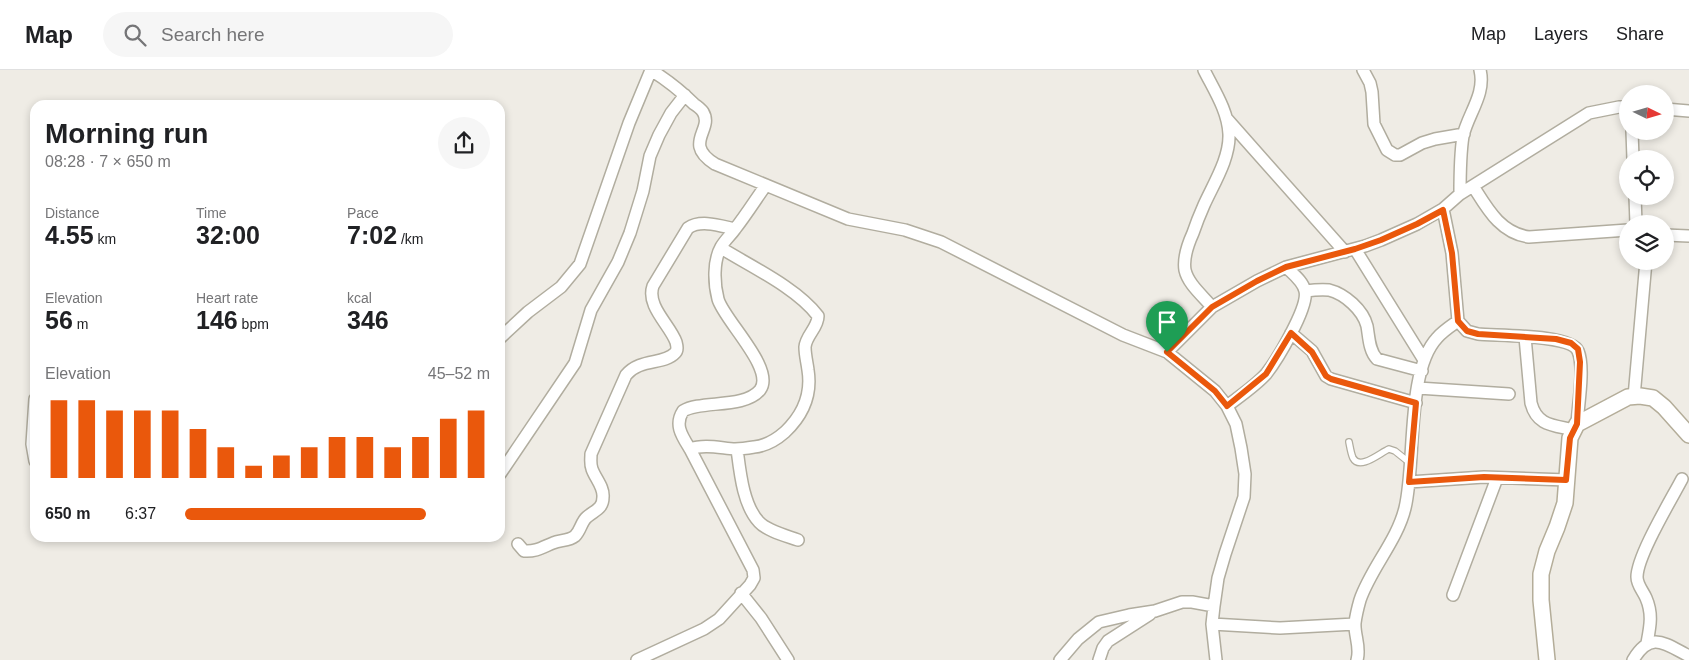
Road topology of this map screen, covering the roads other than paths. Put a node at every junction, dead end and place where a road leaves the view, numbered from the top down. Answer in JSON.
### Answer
{"nodes":[{"id":1,"x":651,"y":70,"type":"edge"},
{"id":2,"x":1204,"y":70,"type":"edge"},
{"id":3,"x":1363,"y":70,"type":"edge"},
{"id":4,"x":1480,"y":70,"type":"edge"},
{"id":5,"x":685,"y":95,"type":"junction"},
{"id":6,"x":1619,"y":108,"type":"edge"},
{"id":7,"x":1674,"y":110,"type":"edge"},
{"id":8,"x":1689,"y":111,"type":"edge"},
{"id":9,"x":1227,"y":119,"type":"junction"},
{"id":10,"x":1464,"y":134,"type":"junction"},
{"id":11,"x":766,"y":185,"type":"junction"},
{"id":12,"x":1473,"y":186,"type":"junction"},
{"id":13,"x":1460,"y":194,"type":"junction"},
{"id":14,"x":1443,"y":210,"type":"junction"},
{"id":15,"x":736,"y":229,"type":"junction"},
{"id":16,"x":1619,"y":231,"type":"edge"},
{"id":17,"x":1674,"y":236,"type":"edge"},
{"id":18,"x":1689,"y":236,"type":"edge"},
{"id":19,"x":721,"y":248,"type":"junction"},
{"id":20,"x":1350,"y":250,"type":"junction"},
{"id":21,"x":1286,"y":267,"type":"junction"},
{"id":22,"x":1645,"y":270,"type":"edge"},
{"id":23,"x":1306,"y":291,"type":"junction"},
{"id":24,"x":1212,"y":307,"type":"junction"},
{"id":25,"x":1458,"y":321,"type":"junction"},
{"id":26,"x":505,"y":333,"type":"edge"},
{"id":27,"x":1291,"y":333,"type":"junction"},
{"id":28,"x":1525,"y":337,"type":"junction"},
{"id":29,"x":1167,"y":352,"type":"junction"},
{"id":30,"x":1423,"y":366,"type":"junction"},
{"id":31,"x":1418,"y":388,"type":"junction"},
{"id":32,"x":1510,"y":394,"type":"dead end"},
{"id":33,"x":1634,"y":397,"type":"junction"},
{"id":34,"x":1416,"y":403,"type":"junction"},
{"id":35,"x":1227,"y":406,"type":"junction"},
{"id":36,"x":1576,"y":427,"type":"junction"},
{"id":37,"x":1689,"y":435,"type":"edge"},
{"id":38,"x":1349,"y":442,"type":"dead end"},
{"id":39,"x":690,"y":449,"type":"junction"},
{"id":40,"x":737,"y":449,"type":"junction"},
{"id":41,"x":1410,"y":464,"type":"junction"},
{"id":42,"x":505,"y":467,"type":"edge"},
{"id":43,"x":1497,"y":478,"type":"junction"},
{"id":44,"x":1566,"y":480,"type":"junction"},
{"id":45,"x":1682,"y":480,"type":"dead end"},
{"id":46,"x":1409,"y":482,"type":"junction"},
{"id":47,"x":798,"y":540,"type":"dead end"},
{"id":48,"x":518,"y":544,"type":"dead end"},
{"id":49,"x":741,"y":593,"type":"junction"},
{"id":50,"x":1453,"y":595,"type":"dead end"},
{"id":51,"x":1214,"y":606,"type":"junction"},
{"id":52,"x":1156,"y":610,"type":"junction"},
{"id":53,"x":1212,"y":624,"type":"junction"},
{"id":54,"x":1355,"y":624,"type":"junction"},
{"id":55,"x":1647,"y":644,"type":"junction"},
{"id":56,"x":1689,"y":656,"type":"edge"},
{"id":57,"x":637,"y":660,"type":"edge"},
{"id":58,"x":788,"y":660,"type":"edge"},
{"id":59,"x":1060,"y":660,"type":"edge"},
{"id":60,"x":1100,"y":660,"type":"edge"},
{"id":61,"x":1216,"y":660,"type":"edge"},
{"id":62,"x":1357,"y":660,"type":"edge"},
{"id":63,"x":1547,"y":660,"type":"edge"},
{"id":64,"x":1633,"y":660,"type":"edge"}],
"edges":[{"from":1,"to":5,"type":"street"},
{"from":1,"to":26,"type":"street"},
{"from":2,"to":9,"type":"street"},
{"from":3,"to":10,"type":"street"},
{"from":4,"to":10,"type":"street"},
{"from":5,"to":11,"type":"street"},
{"from":5,"to":42,"type":"street"},
{"from":6,"to":12,"type":"street"},
{"from":7,"to":8,"type":"street"},
{"from":9,"to":20,"type":"street"},
{"from":9,"to":24,"type":"street"},
{"from":10,"to":13,"type":"street"},
{"from":11,"to":15,"type":"street"},
{"from":11,"to":29,"type":"street"},
{"from":12,"to":13,"type":"street"},
{"from":12,"to":16,"type":"street"},
{"from":13,"to":14,"type":"street"},
{"from":14,"to":20,"type":"street"},
{"from":14,"to":25,"type":"street"},
{"from":15,"to":19,"type":"street"},
{"from":15,"to":48,"type":"street"},
{"from":17,"to":18,"type":"street"},
{"from":19,"to":39,"type":"street"},
{"from":19,"to":40,"type":"street"},
{"from":20,"to":21,"type":"street"},
{"from":20,"to":30,"type":"street"},
{"from":21,"to":23,"type":"street"},
{"from":21,"to":24,"type":"street"},
{"from":22,"to":33,"type":"street"},
{"from":23,"to":27,"type":"street"},
{"from":23,"to":30,"type":"street"},
{"from":24,"to":29,"type":"street"},
{"from":25,"to":28,"type":"street"},
{"from":25,"to":30,"type":"street"},
{"from":27,"to":34,"type":"street"},
{"from":27,"to":35,"type":"street"},
{"from":28,"to":36,"type":"street"},
{"from":28,"to":36,"type":"street"},
{"from":29,"to":35,"type":"street"},
{"from":30,"to":31,"type":"street"},
{"from":31,"to":32,"type":"street"},
{"from":31,"to":34,"type":"street"},
{"from":33,"to":36,"type":"street"},
{"from":33,"to":37,"type":"street"},
{"from":34,"to":41,"type":"street"},
{"from":35,"to":51,"type":"street"},
{"from":36,"to":44,"type":"street"},
{"from":38,"to":41,"type":"lane"},
{"from":39,"to":40,"type":"street"},
{"from":39,"to":49,"type":"street"},
{"from":40,"to":47,"type":"street"},
{"from":41,"to":46,"type":"street"},
{"from":43,"to":44,"type":"street"},
{"from":43,"to":46,"type":"street"},
{"from":43,"to":50,"type":"street"},
{"from":44,"to":63,"type":"street"},
{"from":45,"to":55,"type":"street"},
{"from":46,"to":54,"type":"street"},
{"from":49,"to":57,"type":"street"},
{"from":49,"to":58,"type":"street"},
{"from":51,"to":52,"type":"street"},
{"from":51,"to":53,"type":"street"},
{"from":52,"to":59,"type":"street"},
{"from":52,"to":60,"type":"street"},
{"from":53,"to":54,"type":"street"},
{"from":53,"to":61,"type":"street"},
{"from":54,"to":62,"type":"street"},
{"from":55,"to":56,"type":"street"},
{"from":55,"to":64,"type":"street"}]}
